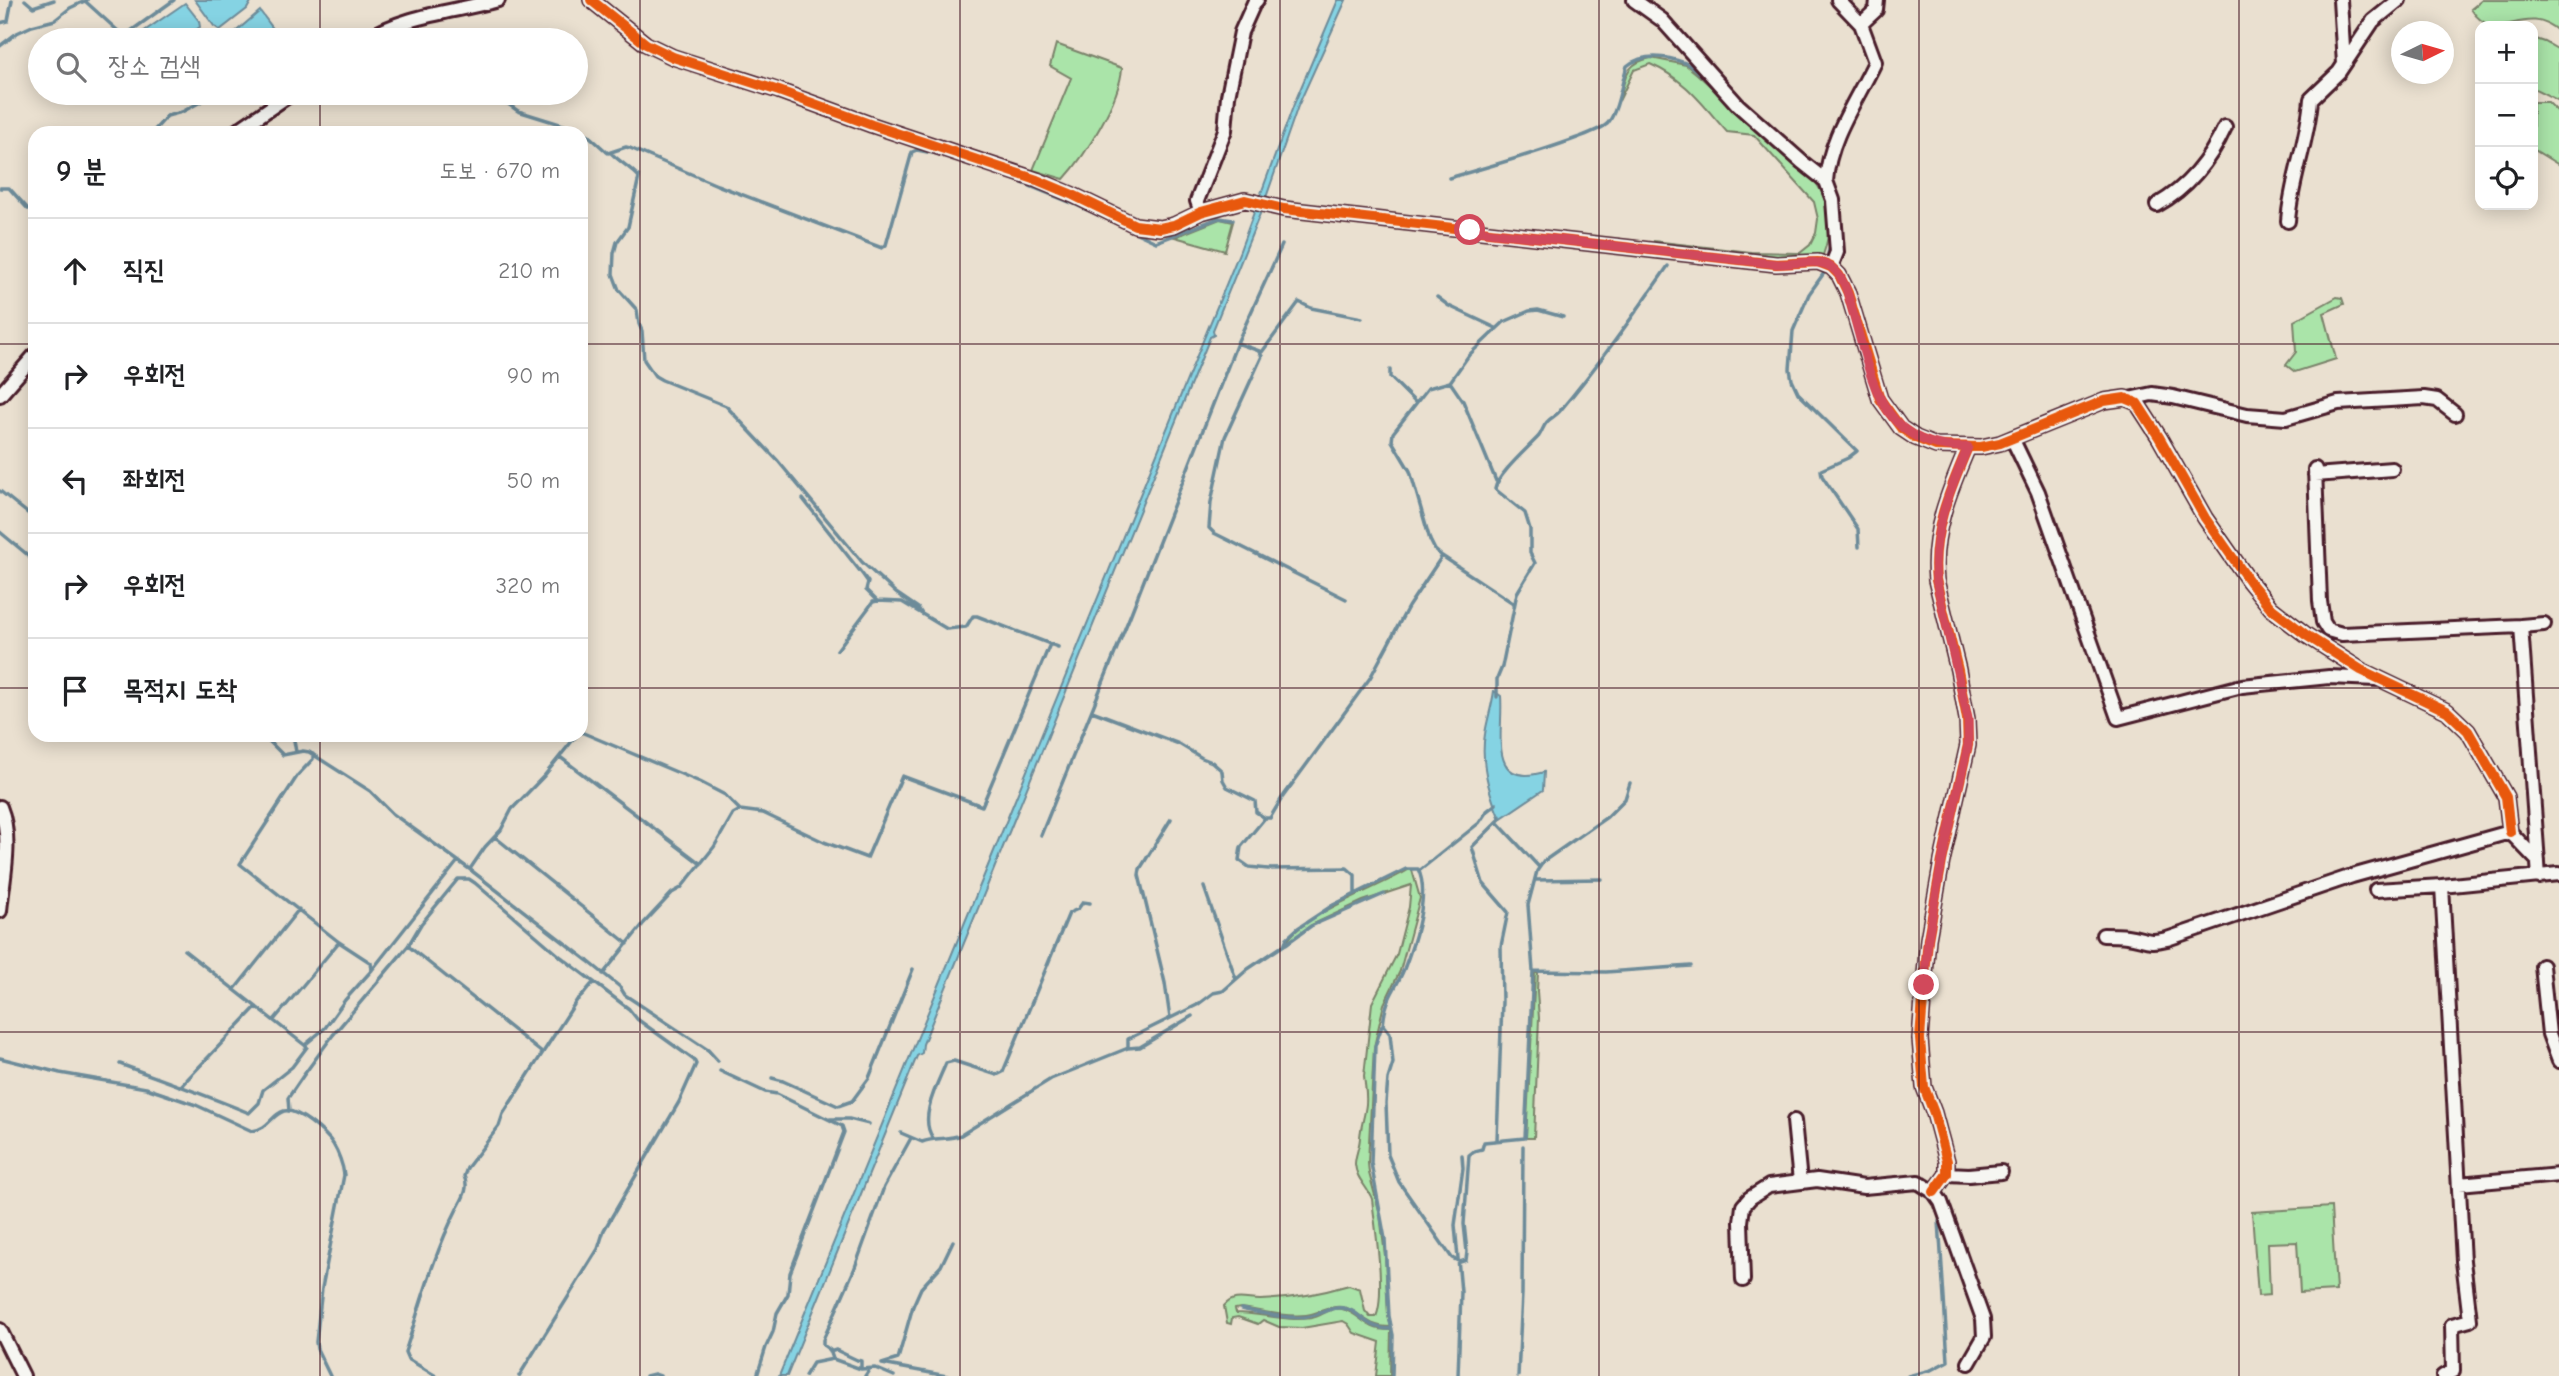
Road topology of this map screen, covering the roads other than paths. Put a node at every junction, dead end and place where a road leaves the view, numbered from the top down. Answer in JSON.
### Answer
{"nodes":[{"id":1,"x":498,"y":0,"type":"edge"},
{"id":2,"x":591,"y":0,"type":"edge"},
{"id":3,"x":1257,"y":0,"type":"edge"},
{"id":4,"x":1634,"y":0,"type":"edge"},
{"id":5,"x":1838,"y":0,"type":"edge"},
{"id":6,"x":1877,"y":0,"type":"edge"},
{"id":7,"x":2340,"y":0,"type":"edge"},
{"id":8,"x":2399,"y":0,"type":"edge"},
{"id":9,"x":1861,"y":24,"type":"junction"},
{"id":10,"x":386,"y":28,"type":"edge"},
{"id":11,"x":2344,"y":65,"type":"junction"},
{"id":12,"x":275,"y":105,"type":"edge"},
{"id":13,"x":244,"y":126,"type":"edge"},
{"id":14,"x":2225,"y":127,"type":"dead end"},
{"id":15,"x":1826,"y":181,"type":"junction"},
{"id":16,"x":2157,"y":205,"type":"dead end"},
{"id":17,"x":1201,"y":212,"type":"junction"},
{"id":18,"x":2288,"y":221,"type":"dead end"},
{"id":19,"x":1831,"y":267,"type":"junction"},
{"id":20,"x":28,"y":363,"type":"edge"},
{"id":21,"x":0,"y":395,"type":"edge"},
{"id":22,"x":2129,"y":399,"type":"junction"},
{"id":23,"x":2455,"y":414,"type":"dead end"},
{"id":24,"x":2012,"y":438,"type":"junction"},
{"id":25,"x":1968,"y":447,"type":"junction"},
{"id":26,"x":2392,"y":469,"type":"dead end"},
{"id":27,"x":2543,"y":624,"type":"dead end"},
{"id":28,"x":2521,"y":626,"type":"junction"},
{"id":29,"x":2382,"y":680,"type":"junction"},
{"id":30,"x":0,"y":807,"type":"edge"},
{"id":31,"x":2510,"y":832,"type":"junction"},
{"id":32,"x":2538,"y":861,"type":"junction"},
{"id":33,"x":2559,"y":874,"type":"edge"},
{"id":34,"x":2539,"y":877,"type":"junction"},
{"id":35,"x":2442,"y":886,"type":"junction"},
{"id":36,"x":2376,"y":890,"type":"dead end"},
{"id":37,"x":0,"y":911,"type":"edge"},
{"id":38,"x":2104,"y":935,"type":"dead end"},
{"id":39,"x":2542,"y":966,"type":"dead end"},
{"id":40,"x":2559,"y":1061,"type":"edge"},
{"id":41,"x":1794,"y":1121,"type":"dead end"},
{"id":42,"x":2001,"y":1172,"type":"dead end"},
{"id":43,"x":1947,"y":1174,"type":"junction"},
{"id":44,"x":2559,"y":1175,"type":"edge"},
{"id":45,"x":1800,"y":1182,"type":"junction"},
{"id":46,"x":2459,"y":1184,"type":"junction"},
{"id":47,"x":1934,"y":1192,"type":"junction"},
{"id":48,"x":1743,"y":1280,"type":"dead end"},
{"id":49,"x":0,"y":1330,"type":"edge"},
{"id":50,"x":1969,"y":1363,"type":"dead end"},
{"id":51,"x":23,"y":1376,"type":"edge"},
{"id":52,"x":2443,"y":1376,"type":"edge"}],
"edges":[{"from":1,"to":10,"type":"street"},
{"from":2,"to":17,"type":"street"},
{"from":3,"to":17,"type":"street"},
{"from":4,"to":15,"type":"street"},
{"from":5,"to":9,"type":"street"},
{"from":6,"to":9,"type":"street"},
{"from":7,"to":11,"type":"street"},
{"from":8,"to":11,"type":"street"},
{"from":9,"to":15,"type":"street"},
{"from":11,"to":18,"type":"street"},
{"from":12,"to":13,"type":"street"},
{"from":14,"to":16,"type":"street"},
{"from":15,"to":19,"type":"street"},
{"from":17,"to":19,"type":"street"},
{"from":19,"to":25,"type":"street"},
{"from":20,"to":21,"type":"street"},
{"from":22,"to":23,"type":"street"},
{"from":22,"to":24,"type":"street"},
{"from":22,"to":29,"type":"street"},
{"from":24,"to":25,"type":"street"},
{"from":24,"to":29,"type":"street"},
{"from":25,"to":43,"type":"street"},
{"from":26,"to":28,"type":"street"},
{"from":27,"to":28,"type":"street"},
{"from":28,"to":32,"type":"street"},
{"from":29,"to":31,"type":"street"},
{"from":30,"to":37,"type":"street"},
{"from":31,"to":32,"type":"street"},
{"from":31,"to":38,"type":"street"},
{"from":32,"to":34,"type":"street"},
{"from":33,"to":34,"type":"street"},
{"from":34,"to":35,"type":"street"},
{"from":35,"to":36,"type":"street"},
{"from":35,"to":46,"type":"street"},
{"from":39,"to":40,"type":"street"},
{"from":41,"to":45,"type":"street"},
{"from":42,"to":43,"type":"street"},
{"from":43,"to":47,"type":"street"},
{"from":44,"to":46,"type":"street"},
{"from":45,"to":47,"type":"street"},
{"from":45,"to":48,"type":"street"},
{"from":46,"to":52,"type":"street"},
{"from":47,"to":50,"type":"street"},
{"from":49,"to":51,"type":"street"}]}
